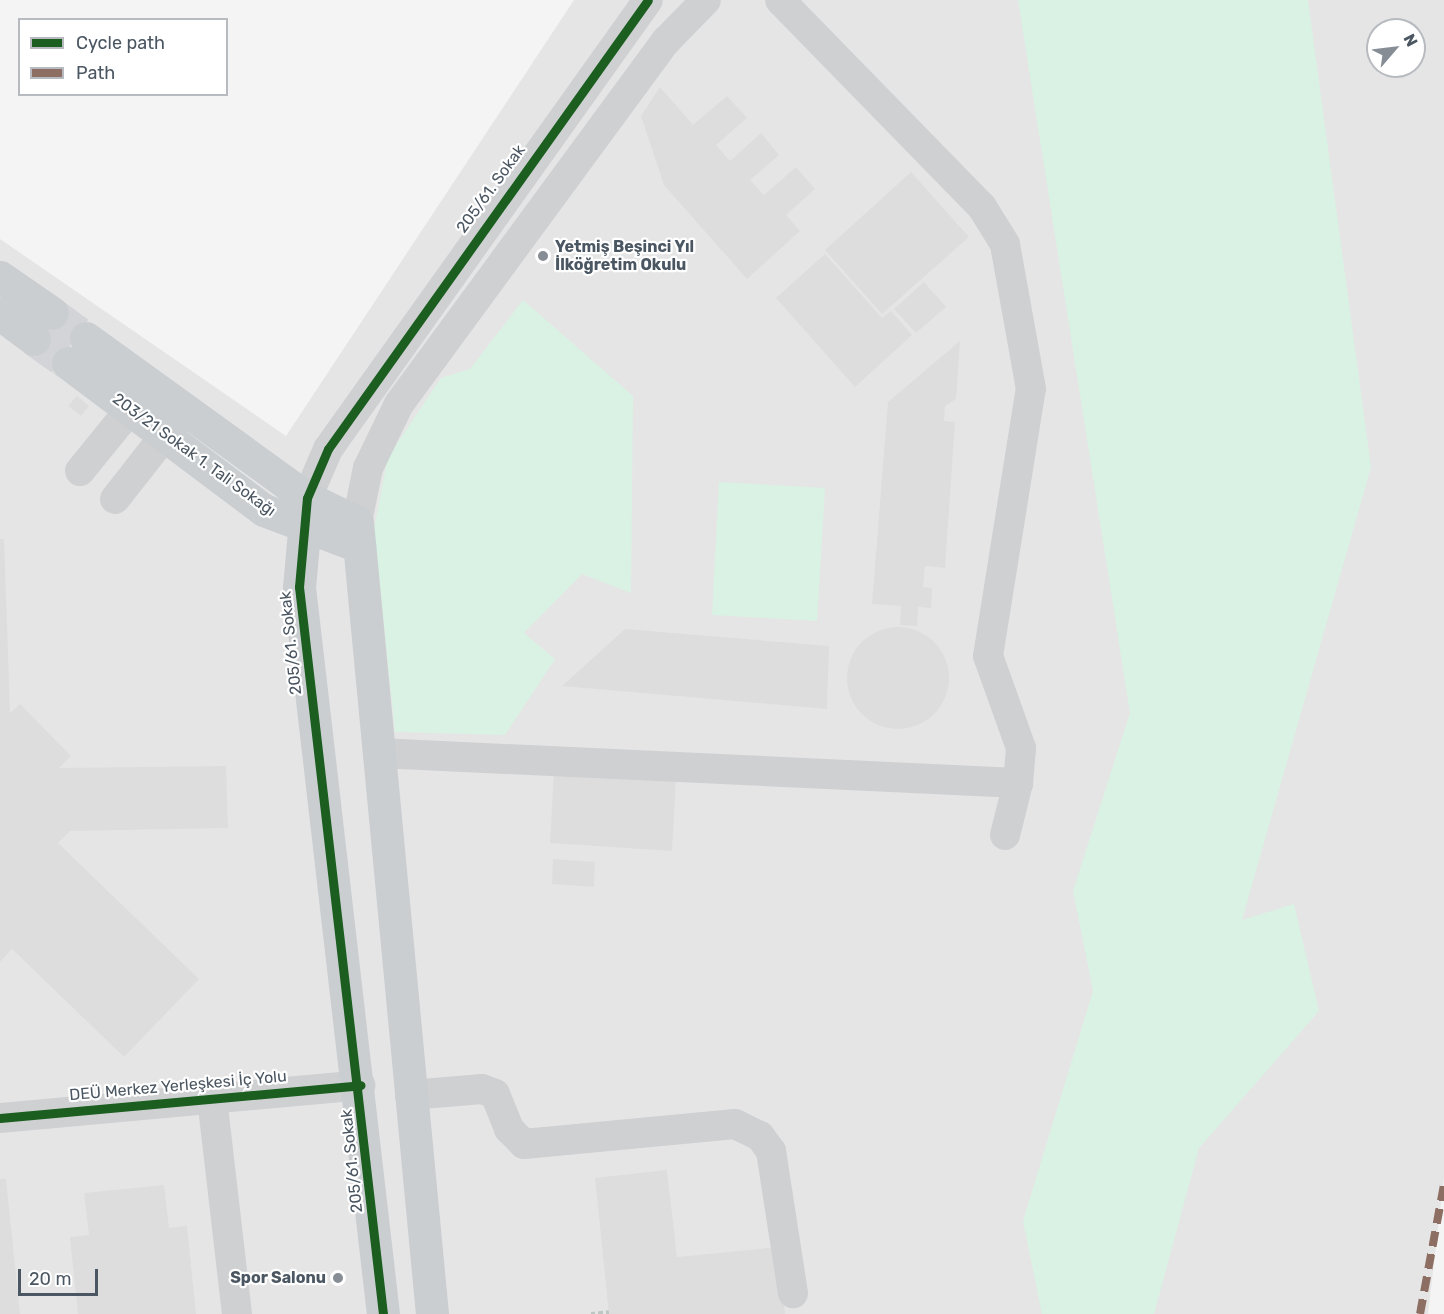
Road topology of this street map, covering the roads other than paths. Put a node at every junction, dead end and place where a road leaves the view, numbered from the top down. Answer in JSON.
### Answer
{"nodes":[{"id":1,"x":648,"y":0,"type":"edge"},
{"id":2,"x":706,"y":0,"type":"edge"},
{"id":3,"x":780,"y":0,"type":"edge"},
{"id":4,"x":0,"y":277,"type":"edge"},
{"id":5,"x":0,"y":314,"type":"edge"},
{"id":6,"x":77,"y":351,"type":"tunnel mouth"},
{"id":7,"x":140,"y":396,"type":"junction"},
{"id":8,"x":185,"y":409,"type":"junction"},
{"id":9,"x":165,"y":435,"type":"junction"},
{"id":10,"x":80,"y":471,"type":"dead end"},
{"id":11,"x":115,"y":499,"type":"dead end"},
{"id":12,"x":305,"y":513,"type":"junction"},
{"id":13,"x":358,"y":534,"type":"junction"},
{"id":14,"x":379,"y":753,"type":"junction"},
{"id":15,"x":1018,"y":783,"type":"junction"},
{"id":16,"x":1005,"y":835,"type":"dead end"},
{"id":17,"x":360,"y":1085,"type":"junction"},
{"id":18,"x":410,"y":1095,"type":"junction"},
{"id":19,"x":212,"y":1098,"type":"junction"},
{"id":20,"x":0,"y":1118,"type":"edge"},
{"id":21,"x":793,"y":1293,"type":"dead end"},
{"id":22,"x":237,"y":1314,"type":"edge"},
{"id":23,"x":383,"y":1314,"type":"edge"},
{"id":24,"x":432,"y":1314,"type":"edge"}],
"edges":[{"from":1,"to":12,"type":"street","name":"205/61. Sokak"},
{"from":2,"to":13,"type":"street"},
{"from":3,"to":15,"type":"street"},
{"from":4,"to":5,"type":"main road"},
{"from":6,"to":7,"type":"main road","name":"203/21 Sokak 1. Tali Sokağı"},
{"from":7,"to":8,"type":"main road","name":"203/21 Sokak 1. Tali Sokağı"},
{"from":7,"to":9,"type":"main road","name":"203/21 Sokak 1. Tali Sokağı"},
{"from":7,"to":10,"type":"street"},
{"from":8,"to":9,"type":"street"},
{"from":8,"to":12,"type":"main road","name":"203/21 Sokak 1. Tali Sokağı"},
{"from":9,"to":11,"type":"street"},
{"from":9,"to":12,"type":"main road","name":"203/21 Sokak 1. Tali Sokağı"},
{"from":12,"to":13,"type":"main road","name":"203/21 Sokak 1. Tali Sokağı"},
{"from":12,"to":17,"type":"main road","name":"205/61. Sokak"},
{"from":13,"to":14,"type":"main road"},
{"from":14,"to":15,"type":"street"},
{"from":14,"to":18,"type":"main road"},
{"from":15,"to":16,"type":"street"},
{"from":17,"to":19,"type":"street","name":"DEÜ Merkez Yerleşkesi İç Yolu"},
{"from":17,"to":23,"type":"main road","name":"205/61. Sokak"},
{"from":18,"to":21,"type":"street"},
{"from":18,"to":24,"type":"main road"},
{"from":19,"to":20,"type":"street","name":"DEÜ Merkez Yerleşkesi İç Yolu"},
{"from":19,"to":22,"type":"street"}]}
